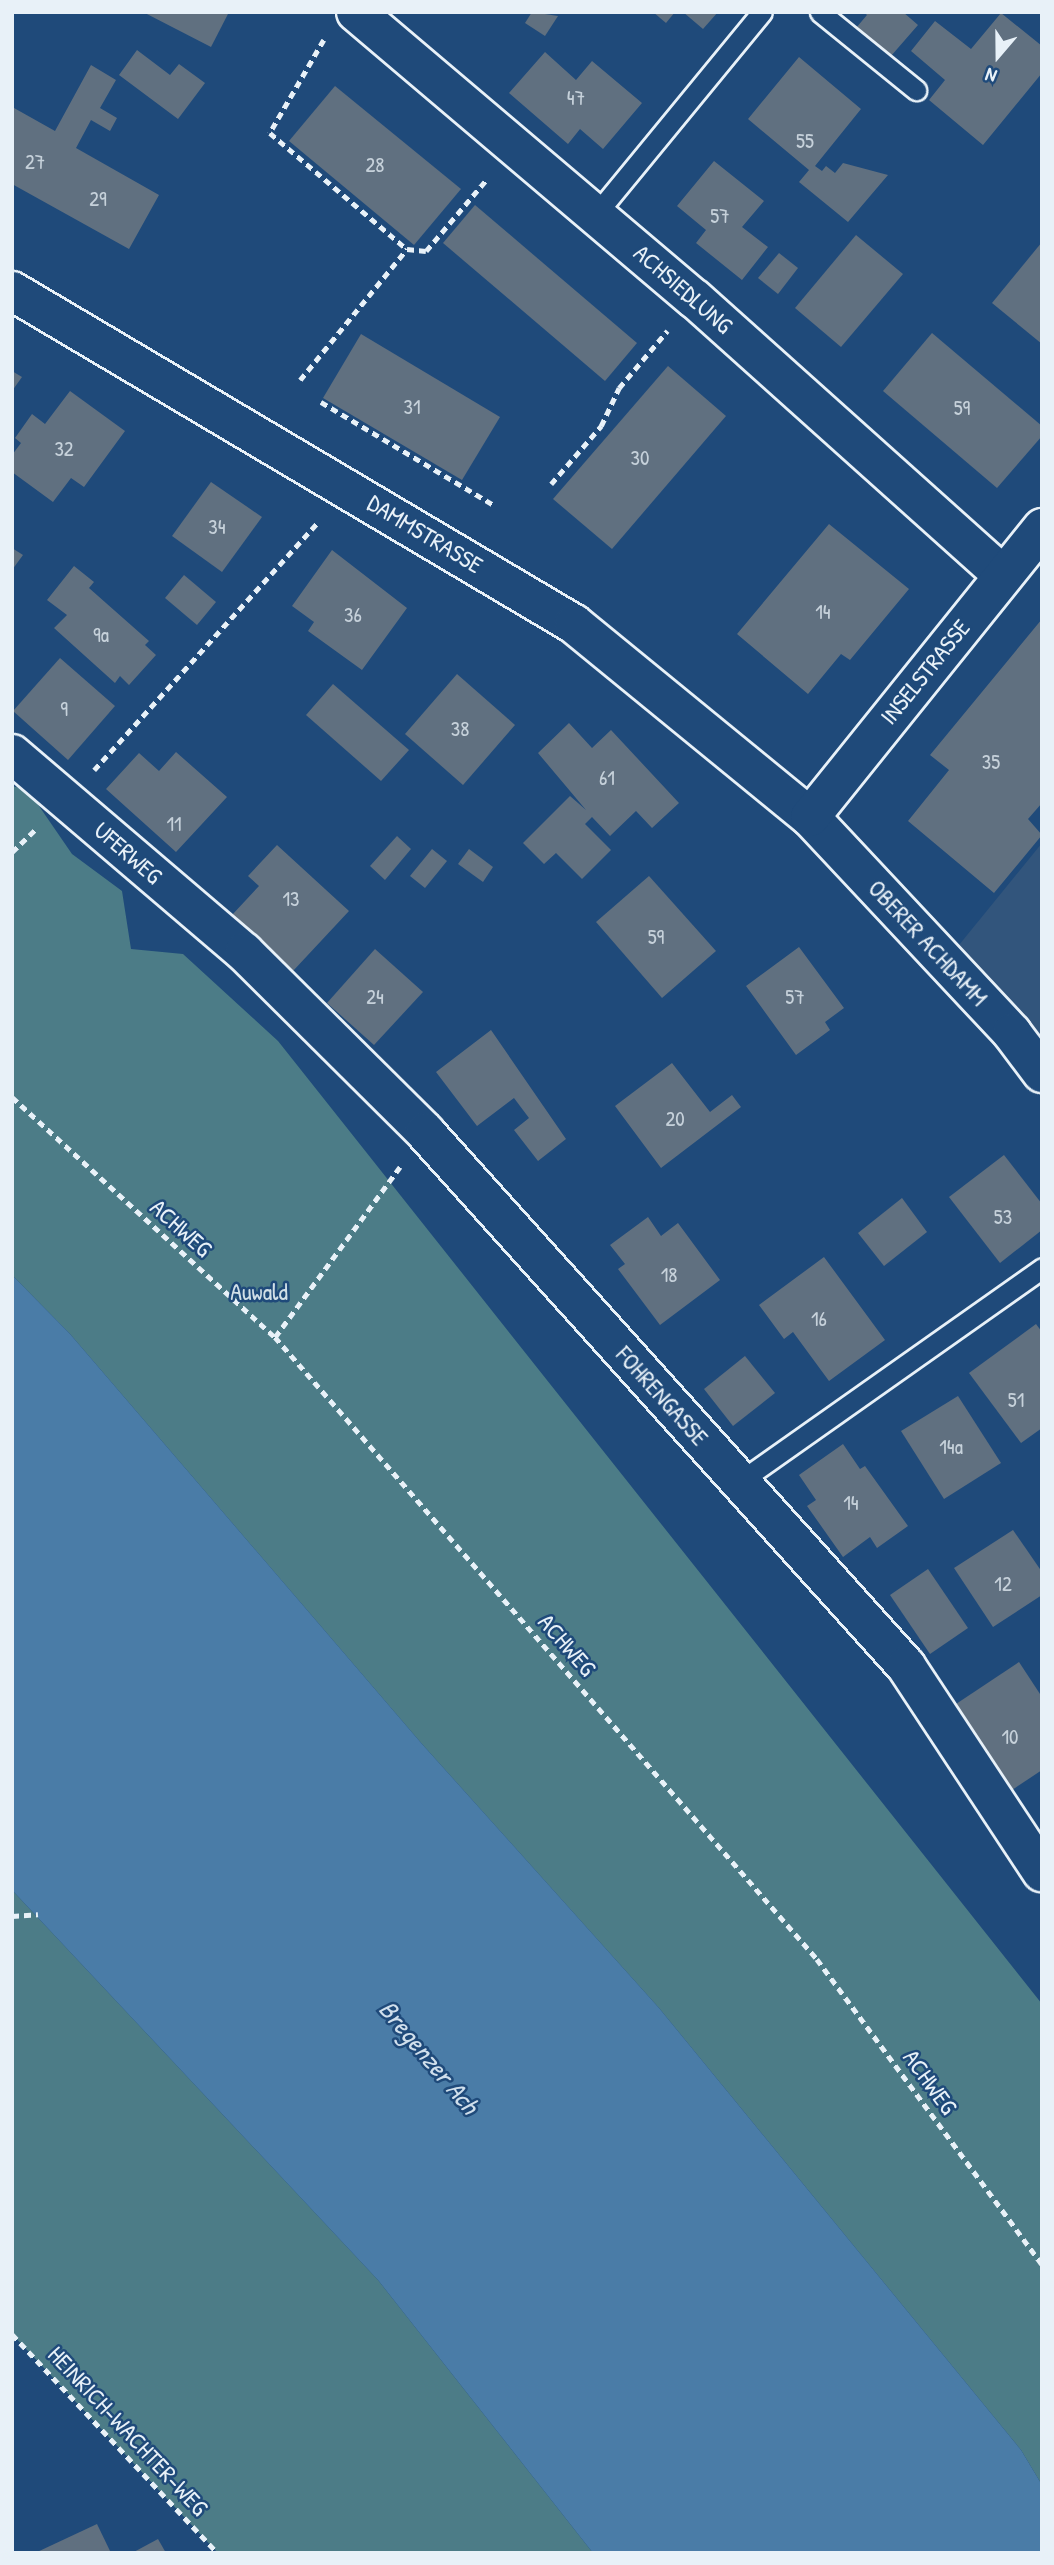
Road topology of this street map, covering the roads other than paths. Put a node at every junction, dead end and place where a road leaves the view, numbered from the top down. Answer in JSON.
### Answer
{"nodes":[{"id":1,"x":356,"y":12,"type":"edge"},
{"id":2,"x":762,"y":12,"type":"edge"},
{"id":3,"x":820,"y":12,"type":"edge"},
{"id":4,"x":916,"y":90,"type":"dead end"},
{"id":5,"x":596,"y":214,"type":"junction"},
{"id":6,"x":12,"y":291,"type":"edge"},
{"id":7,"x":1042,"y":528,"type":"edge"},
{"id":8,"x":1003,"y":575,"type":"junction"},
{"id":9,"x":12,"y":754,"type":"edge"},
{"id":10,"x":810,"y":817,"type":"junction"},
{"id":11,"x":244,"y":952,"type":"joint"},
{"id":12,"x":1042,"y":1073,"type":"edge"},
{"id":13,"x":1042,"y":1268,"type":"edge"},
{"id":14,"x":739,"y":1482,"type":"junction"},
{"id":15,"x":1042,"y":1872,"type":"edge"}],
"edges":[{"from":1,"to":5,"type":"street","name":"ACHSIEDLUNG"},
{"from":2,"to":5,"type":"lane"},
{"from":3,"to":4,"type":"lane"},
{"from":5,"to":8,"type":"street","name":"ACHSIEDLUNG"},
{"from":6,"to":10,"type":"street","name":"DAMMSTRASSE"},
{"from":7,"to":8,"type":"street","name":"INSELSTRASSE"},
{"from":8,"to":10,"type":"street","name":"INSELSTRASSE"},
{"from":9,"to":11,"type":"street","name":"UFERWEG"},
{"from":10,"to":12,"type":"street","name":"OBERER ACHDAMM"},
{"from":11,"to":14,"type":"street","name":"FOHRENGASSE"},
{"from":13,"to":14,"type":"lane"},
{"from":14,"to":15,"type":"street","name":"FOHRENGASSE"}]}
